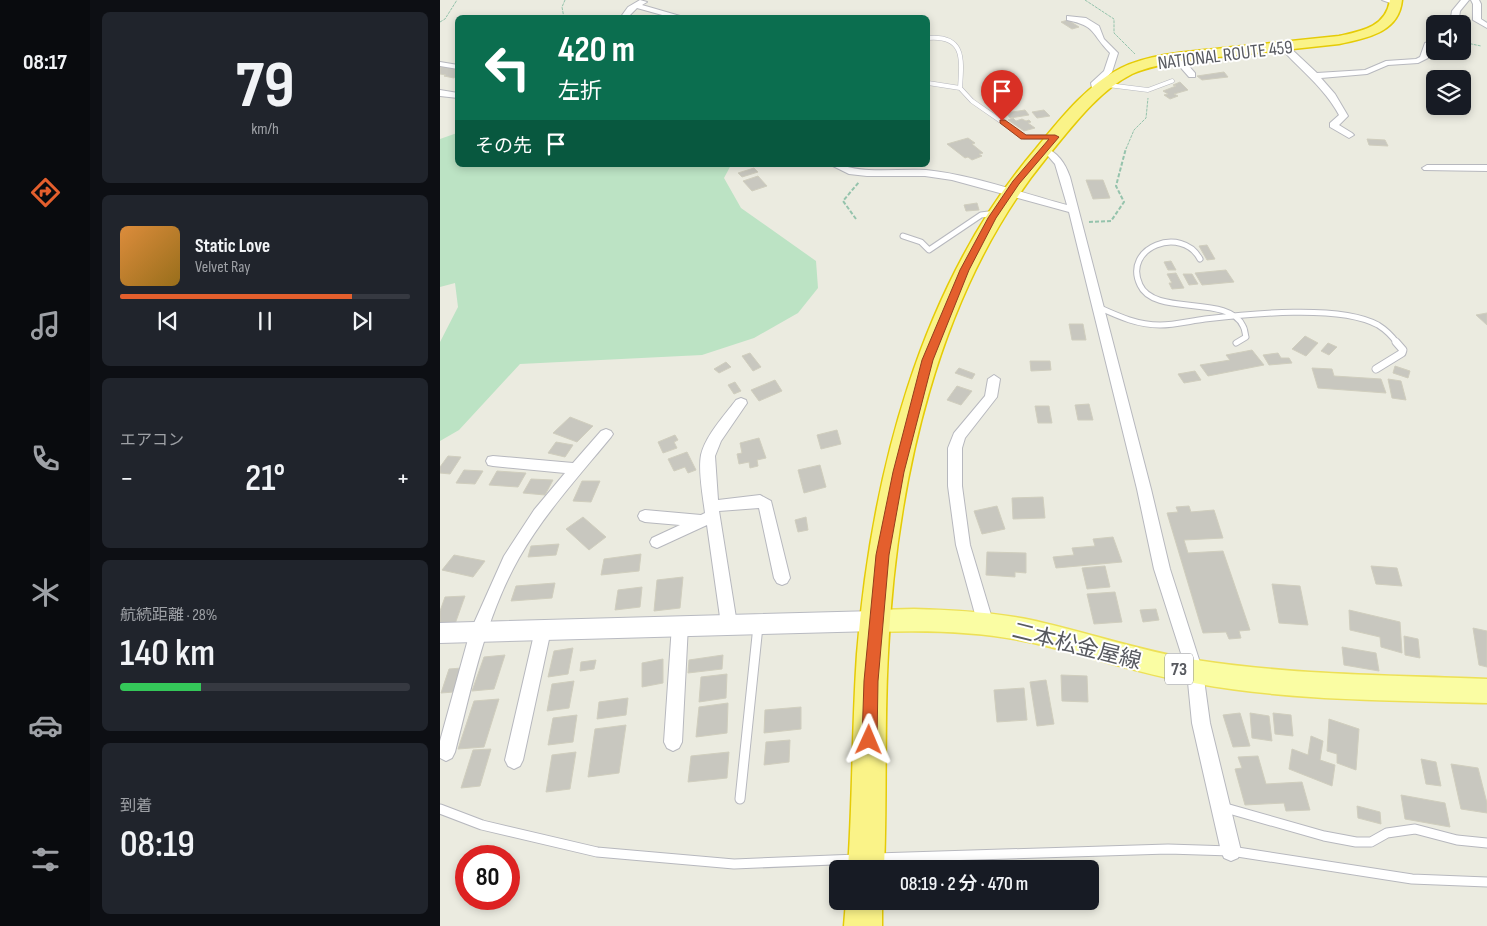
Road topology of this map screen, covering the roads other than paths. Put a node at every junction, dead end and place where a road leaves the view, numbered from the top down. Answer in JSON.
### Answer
{"nodes":[{"id":1,"x":648,"y":0,"type":"edge"},
{"id":2,"x":1465,"y":0,"type":"edge"},
{"id":3,"x":1475,"y":0,"type":"edge"},
{"id":4,"x":1393,"y":1,"type":"edge"},
{"id":5,"x":636,"y":6,"type":"junction"},
{"id":6,"x":626,"y":15,"type":"edge"},
{"id":7,"x":672,"y":15,"type":"edge"},
{"id":8,"x":1455,"y":15,"type":"edge"},
{"id":9,"x":1070,"y":18,"type":"dead end"},
{"id":10,"x":1487,"y":26,"type":"edge"},
{"id":11,"x":930,"y":38,"type":"edge"},
{"id":12,"x":1283,"y":46,"type":"junction"},
{"id":13,"x":1426,"y":52,"type":"edge"},
{"id":14,"x":1177,"y":58,"type":"junction"},
{"id":15,"x":440,"y":64,"type":"edge"},
{"id":16,"x":455,"y":66,"type":"edge"},
{"id":17,"x":1192,"y":74,"type":"dead end"},
{"id":18,"x":1315,"y":76,"type":"junction"},
{"id":19,"x":1172,"y":81,"type":"dead end"},
{"id":20,"x":930,"y":83,"type":"edge"},
{"id":21,"x":1105,"y":87,"type":"junction"},
{"id":22,"x":960,"y":88,"type":"junction"},
{"id":23,"x":440,"y":93,"type":"edge"},
{"id":24,"x":455,"y":96,"type":"edge"},
{"id":25,"x":1349,"y":135,"type":"dead end"},
{"id":26,"x":1049,"y":144,"type":"junction"},
{"id":27,"x":840,"y":167,"type":"edge"},
{"id":28,"x":1427,"y":168,"type":"dead end"},
{"id":29,"x":1487,"y":168,"type":"edge"},
{"id":30,"x":1009,"y":193,"type":"junction"},
{"id":31,"x":996,"y":213,"type":"junction"},
{"id":32,"x":1075,"y":216,"type":"junction"},
{"id":33,"x":903,"y":236,"type":"dead end"},
{"id":34,"x":1200,"y":259,"type":"dead end"},
{"id":35,"x":1098,"y":307,"type":"junction"},
{"id":36,"x":1231,"y":315,"type":"junction"},
{"id":37,"x":1236,"y":343,"type":"dead end"},
{"id":38,"x":1376,"y":369,"type":"dead end"},
{"id":39,"x":994,"y":379,"type":"dead end"},
{"id":40,"x":742,"y":403,"type":"dead end"},
{"id":41,"x":606,"y":434,"type":"dead end"},
{"id":42,"x":493,"y":461,"type":"dead end"},
{"id":43,"x":576,"y":469,"type":"junction"},
{"id":44,"x":709,"y":515,"type":"junction"},
{"id":45,"x":644,"y":516,"type":"dead end"},
{"id":46,"x":657,"y":542,"type":"dead end"},
{"id":47,"x":782,"y":578,"type":"dead end"},
{"id":48,"x":876,"y":621,"type":"junction"},
{"id":49,"x":758,"y":623,"type":"junction"},
{"id":50,"x":730,"y":624,"type":"junction"},
{"id":51,"x":986,"y":624,"type":"junction"},
{"id":52,"x":680,"y":625,"type":"junction"},
{"id":53,"x":543,"y":630,"type":"junction"},
{"id":54,"x":440,"y":632,"type":"edge"},
{"id":55,"x":478,"y":632,"type":"junction"},
{"id":56,"x":1195,"y":672,"type":"junction"},
{"id":57,"x":1487,"y":691,"type":"edge"},
{"id":58,"x":673,"y":742,"type":"dead end"},
{"id":59,"x":446,"y":752,"type":"dead end"},
{"id":60,"x":514,"y":760,"type":"dead end"},
{"id":61,"x":740,"y":799,"type":"dead end"},
{"id":62,"x":1219,"y":806,"type":"junction"},
{"id":63,"x":440,"y":808,"type":"edge"},
{"id":64,"x":1487,"y":843,"type":"edge"},
{"id":65,"x":1231,"y":851,"type":"junction"},
{"id":66,"x":867,"y":860,"type":"edge"},
{"id":67,"x":947,"y":860,"type":"edge"},
{"id":68,"x":829,"y":864,"type":"edge"},
{"id":69,"x":1487,"y":882,"type":"edge"}],
"edges":[{"from":1,"to":5,"type":"street"},
{"from":2,"to":8,"type":"street"},
{"from":3,"to":10,"type":"street"},
{"from":4,"to":12,"type":"highway","name":"NATIONAL ROUTE 459"},
{"from":5,"to":6,"type":"street"},
{"from":5,"to":7,"type":"street"},
{"from":9,"to":21,"type":"street"},
{"from":11,"to":22,"type":"lane"},
{"from":12,"to":14,"type":"highway","name":"NATIONAL ROUTE 459"},
{"from":12,"to":18,"type":"street"},
{"from":13,"to":18,"type":"street"},
{"from":14,"to":17,"type":"street"},
{"from":14,"to":21,"type":"highway","name":"NATIONAL ROUTE 459"},
{"from":15,"to":16,"type":"street"},
{"from":18,"to":25,"type":"street"},
{"from":19,"to":21,"type":"lane"},
{"from":20,"to":22,"type":"lane"},
{"from":21,"to":26,"type":"highway","name":"NATIONAL ROUTE 459"},
{"from":22,"to":26,"type":"lane"},
{"from":23,"to":24,"type":"street"},
{"from":26,"to":30,"type":"highway","name":"NATIONAL ROUTE 459"},
{"from":26,"to":32,"type":"street"},
{"from":27,"to":30,"type":"street"},
{"from":28,"to":29,"type":"street"},
{"from":30,"to":31,"type":"highway","name":"NATIONAL ROUTE 459"},
{"from":30,"to":32,"type":"street"},
{"from":31,"to":33,"type":"lane"},
{"from":31,"to":48,"type":"highway","name":"NATIONAL ROUTE 459"},
{"from":32,"to":35,"type":"street"},
{"from":34,"to":36,"type":"lane"},
{"from":35,"to":36,"type":"lane"},
{"from":35,"to":56,"type":"street"},
{"from":36,"to":37,"type":"lane"},
{"from":36,"to":38,"type":"lane"},
{"from":39,"to":51,"type":"street"},
{"from":40,"to":44,"type":"street"},
{"from":41,"to":43,"type":"street"},
{"from":42,"to":43,"type":"street"},
{"from":43,"to":55,"type":"street"},
{"from":44,"to":45,"type":"street"},
{"from":44,"to":46,"type":"street"},
{"from":44,"to":47,"type":"street"},
{"from":44,"to":50,"type":"street"},
{"from":48,"to":49,"type":"street"},
{"from":48,"to":51,"type":"main road","name":"二本松金屋線","number":"73"},
{"from":48,"to":66,"type":"highway","name":"NATIONAL ROUTE 459"},
{"from":49,"to":50,"type":"street"},
{"from":49,"to":61,"type":"lane"},
{"from":50,"to":52,"type":"street"},
{"from":51,"to":56,"type":"main road","name":"二本松金屋線","number":"73"},
{"from":52,"to":53,"type":"street"},
{"from":52,"to":58,"type":"street"},
{"from":53,"to":55,"type":"street"},
{"from":53,"to":60,"type":"street"},
{"from":54,"to":55,"type":"street"},
{"from":55,"to":59,"type":"street"},
{"from":56,"to":57,"type":"main road","name":"二本松金屋線","number":"73"},
{"from":56,"to":62,"type":"street"},
{"from":62,"to":64,"type":"lane"},
{"from":62,"to":65,"type":"street"},
{"from":63,"to":68,"type":"lane"},
{"from":65,"to":67,"type":"lane"},
{"from":65,"to":69,"type":"lane"}]}
